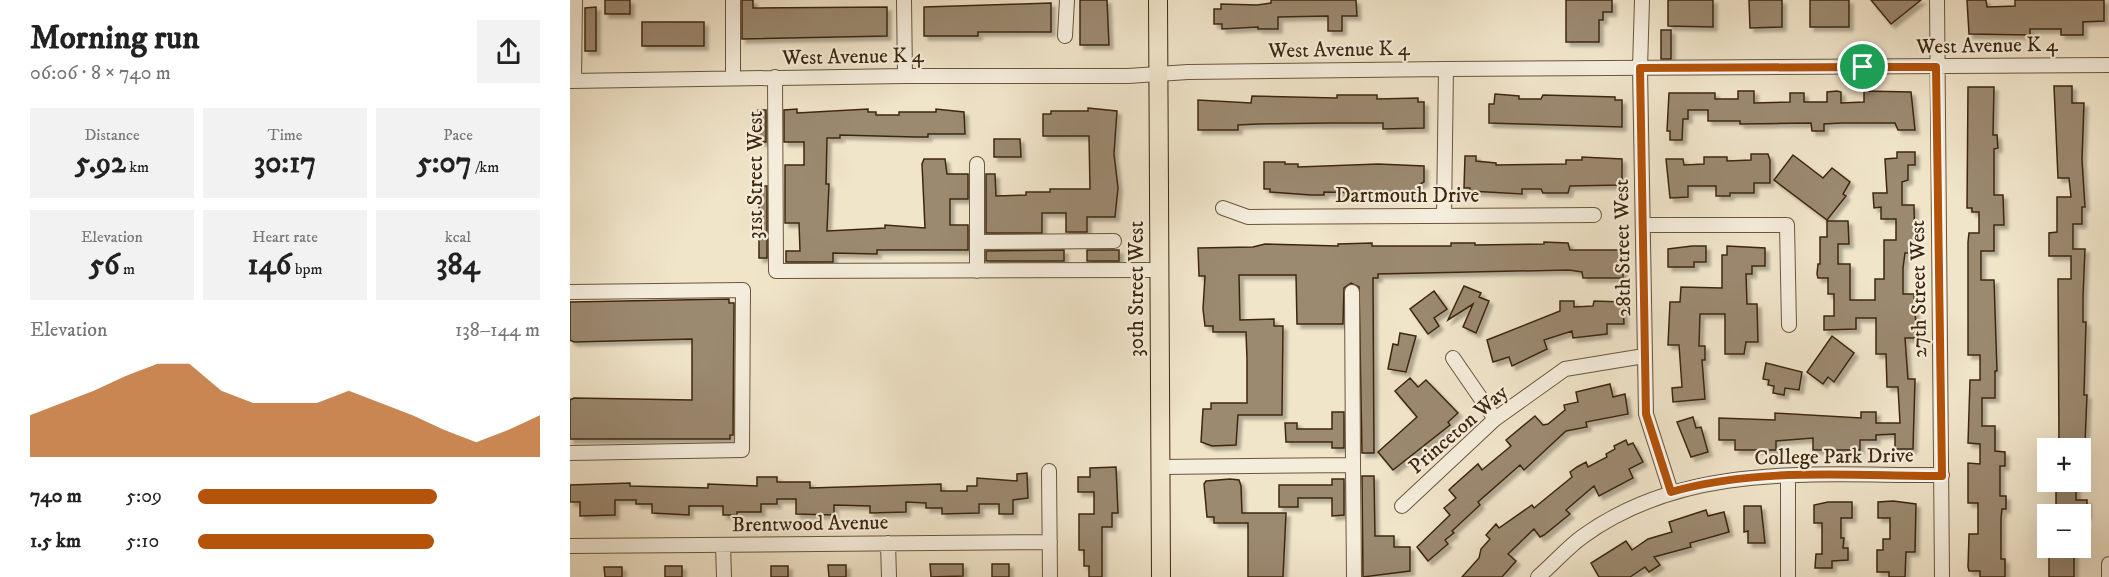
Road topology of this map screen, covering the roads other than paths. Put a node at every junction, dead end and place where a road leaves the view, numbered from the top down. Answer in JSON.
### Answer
{"nodes":[{"id":1,"x":575,"y":0,"type":"edge"},
{"id":2,"x":733,"y":0,"type":"edge"},
{"id":3,"x":904,"y":0,"type":"edge"},
{"id":4,"x":1067,"y":0,"type":"edge"},
{"id":5,"x":1158,"y":0,"type":"edge"},
{"id":6,"x":1642,"y":0,"type":"edge"},
{"id":7,"x":1936,"y":0,"type":"edge"},
{"id":8,"x":572,"y":33,"type":"edge"},
{"id":9,"x":1065,"y":36,"type":"dead end"},
{"id":10,"x":2109,"y":64,"type":"edge"},
{"id":11,"x":1936,"y":67,"type":"junction"},
{"id":12,"x":1640,"y":68,"type":"junction"},
{"id":13,"x":1446,"y":69,"type":"junction"},
{"id":14,"x":1158,"y":74,"type":"junction"},
{"id":15,"x":2109,"y":75,"type":"edge"},
{"id":16,"x":905,"y":76,"type":"junction"},
{"id":17,"x":775,"y":77,"type":"junction"},
{"id":18,"x":733,"y":78,"type":"junction"},
{"id":19,"x":572,"y":81,"type":"edge"},
{"id":20,"x":977,"y":164,"type":"dead end"},
{"id":21,"x":1222,"y":208,"type":"dead end"},
{"id":22,"x":1594,"y":215,"type":"dead end"},
{"id":23,"x":1444,"y":216,"type":"junction"},
{"id":24,"x":1643,"y":225,"type":"junction"},
{"id":25,"x":1114,"y":241,"type":"dead end"},
{"id":26,"x":977,"y":242,"type":"junction"},
{"id":27,"x":977,"y":270,"type":"junction"},
{"id":28,"x":1158,"y":270,"type":"junction"},
{"id":29,"x":570,"y":292,"type":"edge"},
{"id":30,"x":1353,"y":292,"type":"dead end"},
{"id":31,"x":1789,"y":324,"type":"dead end"},
{"id":32,"x":1644,"y":356,"type":"junction"},
{"id":33,"x":1453,"y":358,"type":"dead end"},
{"id":34,"x":1495,"y":418,"type":"junction"},
{"id":35,"x":570,"y":453,"type":"edge"},
{"id":36,"x":1353,"y":465,"type":"junction"},
{"id":37,"x":1160,"y":467,"type":"junction"},
{"id":38,"x":1049,"y":471,"type":"dead end"},
{"id":39,"x":1788,"y":476,"type":"junction"},
{"id":40,"x":1942,"y":476,"type":"junction"},
{"id":41,"x":1671,"y":492,"type":"junction"},
{"id":42,"x":1402,"y":506,"type":"dead end"},
{"id":43,"x":1050,"y":542,"type":"junction"},
{"id":44,"x":888,"y":543,"type":"junction"},
{"id":45,"x":723,"y":545,"type":"junction"},
{"id":46,"x":570,"y":546,"type":"edge"},
{"id":47,"x":2109,"y":564,"type":"edge"},
{"id":48,"x":724,"y":577,"type":"edge"},
{"id":49,"x":888,"y":577,"type":"edge"},
{"id":50,"x":1050,"y":577,"type":"edge"},
{"id":51,"x":1161,"y":577,"type":"edge"},
{"id":52,"x":1354,"y":577,"type":"edge"},
{"id":53,"x":1539,"y":577,"type":"edge"},
{"id":54,"x":1788,"y":577,"type":"edge"},
{"id":55,"x":1942,"y":577,"type":"edge"},
{"id":56,"x":2109,"y":577,"type":"edge"}],
"edges":[{"from":1,"to":8,"type":"street"},
{"from":2,"to":18,"type":"street"},
{"from":3,"to":16,"type":"street"},
{"from":4,"to":9,"type":"street"},
{"from":5,"to":14,"type":"main road","name":"30th Street West"},
{"from":6,"to":12,"type":"street","name":"28th Street West"},
{"from":7,"to":11,"type":"street","name":"27th Street West"},
{"from":8,"to":19,"type":"street"},
{"from":10,"to":11,"type":"street","name":"West Avenue K 4"},
{"from":10,"to":15,"type":"street"},
{"from":11,"to":12,"type":"street","name":"West Avenue K 4"},
{"from":11,"to":40,"type":"street","name":"27th Street West"},
{"from":12,"to":13,"type":"street","name":"West Avenue K 4"},
{"from":12,"to":24,"type":"street","name":"28th Street West"},
{"from":13,"to":14,"type":"street","name":"West Avenue K 4"},
{"from":13,"to":23,"type":"street"},
{"from":14,"to":16,"type":"street","name":"West Avenue K 4"},
{"from":14,"to":28,"type":"main road","name":"30th Street West"},
{"from":16,"to":17,"type":"street","name":"West Avenue K 4"},
{"from":17,"to":18,"type":"street","name":"West Avenue K 4"},
{"from":17,"to":27,"type":"street","name":"31st Street West"},
{"from":18,"to":19,"type":"street","name":"West Avenue K 4"},
{"from":20,"to":26,"type":"street"},
{"from":21,"to":23,"type":"street","name":"Dartmouth Drive"},
{"from":22,"to":23,"type":"street","name":"Dartmouth Drive"},
{"from":24,"to":31,"type":"street"},
{"from":24,"to":32,"type":"street","name":"28th Street West"},
{"from":25,"to":26,"type":"street"},
{"from":26,"to":27,"type":"street"},
{"from":27,"to":28,"type":"street"},
{"from":28,"to":37,"type":"main road","name":"30th Street West"},
{"from":29,"to":35,"type":"street"},
{"from":30,"to":36,"type":"street"},
{"from":32,"to":34,"type":"street","name":"Princeton Way"},
{"from":32,"to":41,"type":"street","name":"28th Street West"},
{"from":33,"to":34,"type":"street"},
{"from":34,"to":42,"type":"street","name":"Princeton Way"},
{"from":36,"to":37,"type":"street"},
{"from":36,"to":52,"type":"street"},
{"from":37,"to":51,"type":"main road","name":"30th Street West"},
{"from":38,"to":43,"type":"street"},
{"from":39,"to":40,"type":"street","name":"College Park Drive"},
{"from":39,"to":41,"type":"street","name":"College Park Drive"},
{"from":39,"to":54,"type":"street"},
{"from":40,"to":55,"type":"street","name":"27th Street West"},
{"from":41,"to":53,"type":"street","name":"College Park Drive"},
{"from":43,"to":44,"type":"street","name":"Brentwood Avenue"},
{"from":43,"to":50,"type":"street"},
{"from":44,"to":45,"type":"street","name":"Brentwood Avenue"},
{"from":44,"to":49,"type":"street"},
{"from":45,"to":46,"type":"street","name":"Brentwood Avenue"},
{"from":45,"to":48,"type":"street"},
{"from":47,"to":56,"type":"street"}]}
